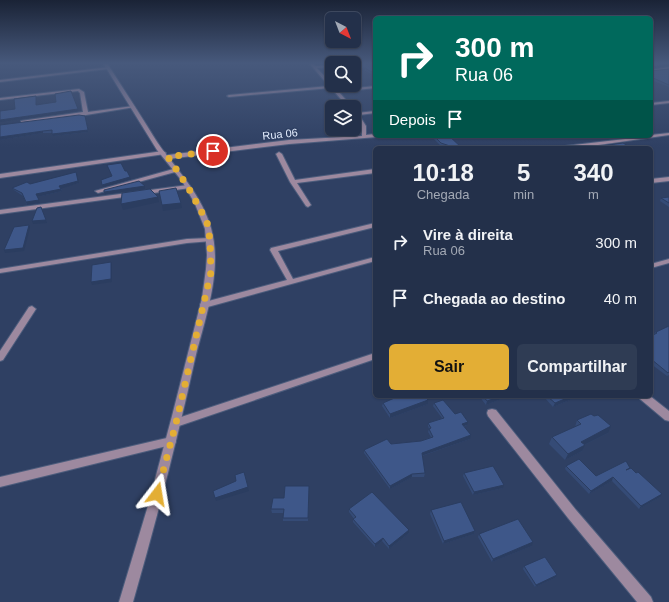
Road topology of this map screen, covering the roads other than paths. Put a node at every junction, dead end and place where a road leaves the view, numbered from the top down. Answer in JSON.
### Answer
{"nodes":[{"id":1,"x":69,"y":91,"type":"edge"},
{"id":2,"x":81,"y":91,"type":"edge"},
{"id":3,"x":123,"y":91,"type":"edge"},
{"id":4,"x":302,"y":91,"type":"edge"},
{"id":5,"x":336,"y":92,"type":"edge"},
{"id":6,"x":229,"y":96,"type":"dead end"},
{"id":7,"x":0,"y":99,"type":"edge"},
{"id":8,"x":343,"y":100,"type":"edge"},
{"id":9,"x":669,"y":102,"type":"edge"},
{"id":10,"x":653,"y":104,"type":"edge"},
{"id":11,"x":133,"y":107,"type":"junction"},
{"id":12,"x":373,"y":112,"type":"edge"},
{"id":13,"x":361,"y":113,"type":"edge"},
{"id":14,"x":86,"y":114,"type":"junction"},
{"id":15,"x":361,"y":121,"type":"edge"},
{"id":16,"x":16,"y":123,"type":"edge"},
{"id":17,"x":669,"y":134,"type":"edge"},
{"id":18,"x":373,"y":136,"type":"edge"},
{"id":19,"x":653,"y":136,"type":"edge"},
{"id":20,"x":364,"y":137,"type":"junction"},
{"id":21,"x":639,"y":138,"type":"edge"},
{"id":22,"x":580,"y":146,"type":"edge"},
{"id":23,"x":279,"y":154,"type":"dead end"},
{"id":24,"x":165,"y":155,"type":"junction"},
{"id":25,"x":177,"y":170,"type":"junction"},
{"id":26,"x":373,"y":171,"type":"edge"},
{"id":27,"x":0,"y":176,"type":"edge"},
{"id":28,"x":669,"y":178,"type":"edge"},
{"id":29,"x":653,"y":181,"type":"edge"},
{"id":30,"x":293,"y":182,"type":"junction"},
{"id":31,"x":188,"y":187,"type":"junction"},
{"id":32,"x":98,"y":191,"type":"dead end"},
{"id":33,"x":308,"y":205,"type":"dead end"},
{"id":34,"x":0,"y":212,"type":"edge"},
{"id":35,"x":373,"y":225,"type":"edge"},
{"id":36,"x":210,"y":240,"type":"junction"},
{"id":37,"x":373,"y":260,"type":"edge"},
{"id":38,"x":669,"y":261,"type":"edge"},
{"id":39,"x":653,"y":265,"type":"edge"},
{"id":40,"x":0,"y":271,"type":"edge"},
{"id":41,"x":291,"y":282,"type":"junction"},
{"id":42,"x":204,"y":304,"type":"junction"},
{"id":43,"x":32,"y":309,"type":"dead end"},
{"id":44,"x":373,"y":357,"type":"edge"},
{"id":45,"x":0,"y":358,"type":"edge"},
{"id":46,"x":645,"y":398,"type":"edge"},
{"id":47,"x":492,"y":413,"type":"dead end"},
{"id":48,"x":669,"y":417,"type":"edge"},
{"id":49,"x":176,"y":423,"type":"junction"},
{"id":50,"x":170,"y":441,"type":"junction"},
{"id":51,"x":0,"y":482,"type":"edge"},
{"id":52,"x":126,"y":602,"type":"edge"},
{"id":53,"x":646,"y":602,"type":"edge"}],
"edges":[{"from":1,"to":7,"type":"street"},
{"from":2,"to":14,"type":"street"},
{"from":3,"to":11,"type":"street"},
{"from":4,"to":6,"type":"street"},
{"from":5,"to":8,"type":"street"},
{"from":9,"to":10,"type":"street"},
{"from":11,"to":14,"type":"street"},
{"from":11,"to":24,"type":"street"},
{"from":12,"to":13,"type":"street"},
{"from":14,"to":16,"type":"street"},
{"from":15,"to":20,"type":"street"},
{"from":17,"to":19,"type":"street"},
{"from":18,"to":20,"type":"street","name":"Rua 06"},
{"from":20,"to":24,"type":"street","name":"Rua 06"},
{"from":21,"to":22,"type":"street"},
{"from":23,"to":30,"type":"street"},
{"from":24,"to":25,"type":"street"},
{"from":24,"to":27,"type":"street","name":"Rua 06"},
{"from":25,"to":31,"type":"street"},
{"from":25,"to":32,"type":"street"},
{"from":26,"to":30,"type":"street"},
{"from":28,"to":29,"type":"street"},
{"from":30,"to":33,"type":"street"},
{"from":31,"to":34,"type":"street"},
{"from":31,"to":36,"type":"street"},
{"from":35,"to":41,"type":"street"},
{"from":36,"to":40,"type":"street"},
{"from":36,"to":42,"type":"street"},
{"from":37,"to":41,"type":"street"},
{"from":38,"to":39,"type":"street"},
{"from":41,"to":42,"type":"street"},
{"from":42,"to":49,"type":"street"},
{"from":43,"to":45,"type":"street"},
{"from":44,"to":49,"type":"street"},
{"from":46,"to":48,"type":"street"},
{"from":47,"to":53,"type":"street"},
{"from":49,"to":50,"type":"street"},
{"from":50,"to":51,"type":"street"},
{"from":50,"to":52,"type":"street"}]}
